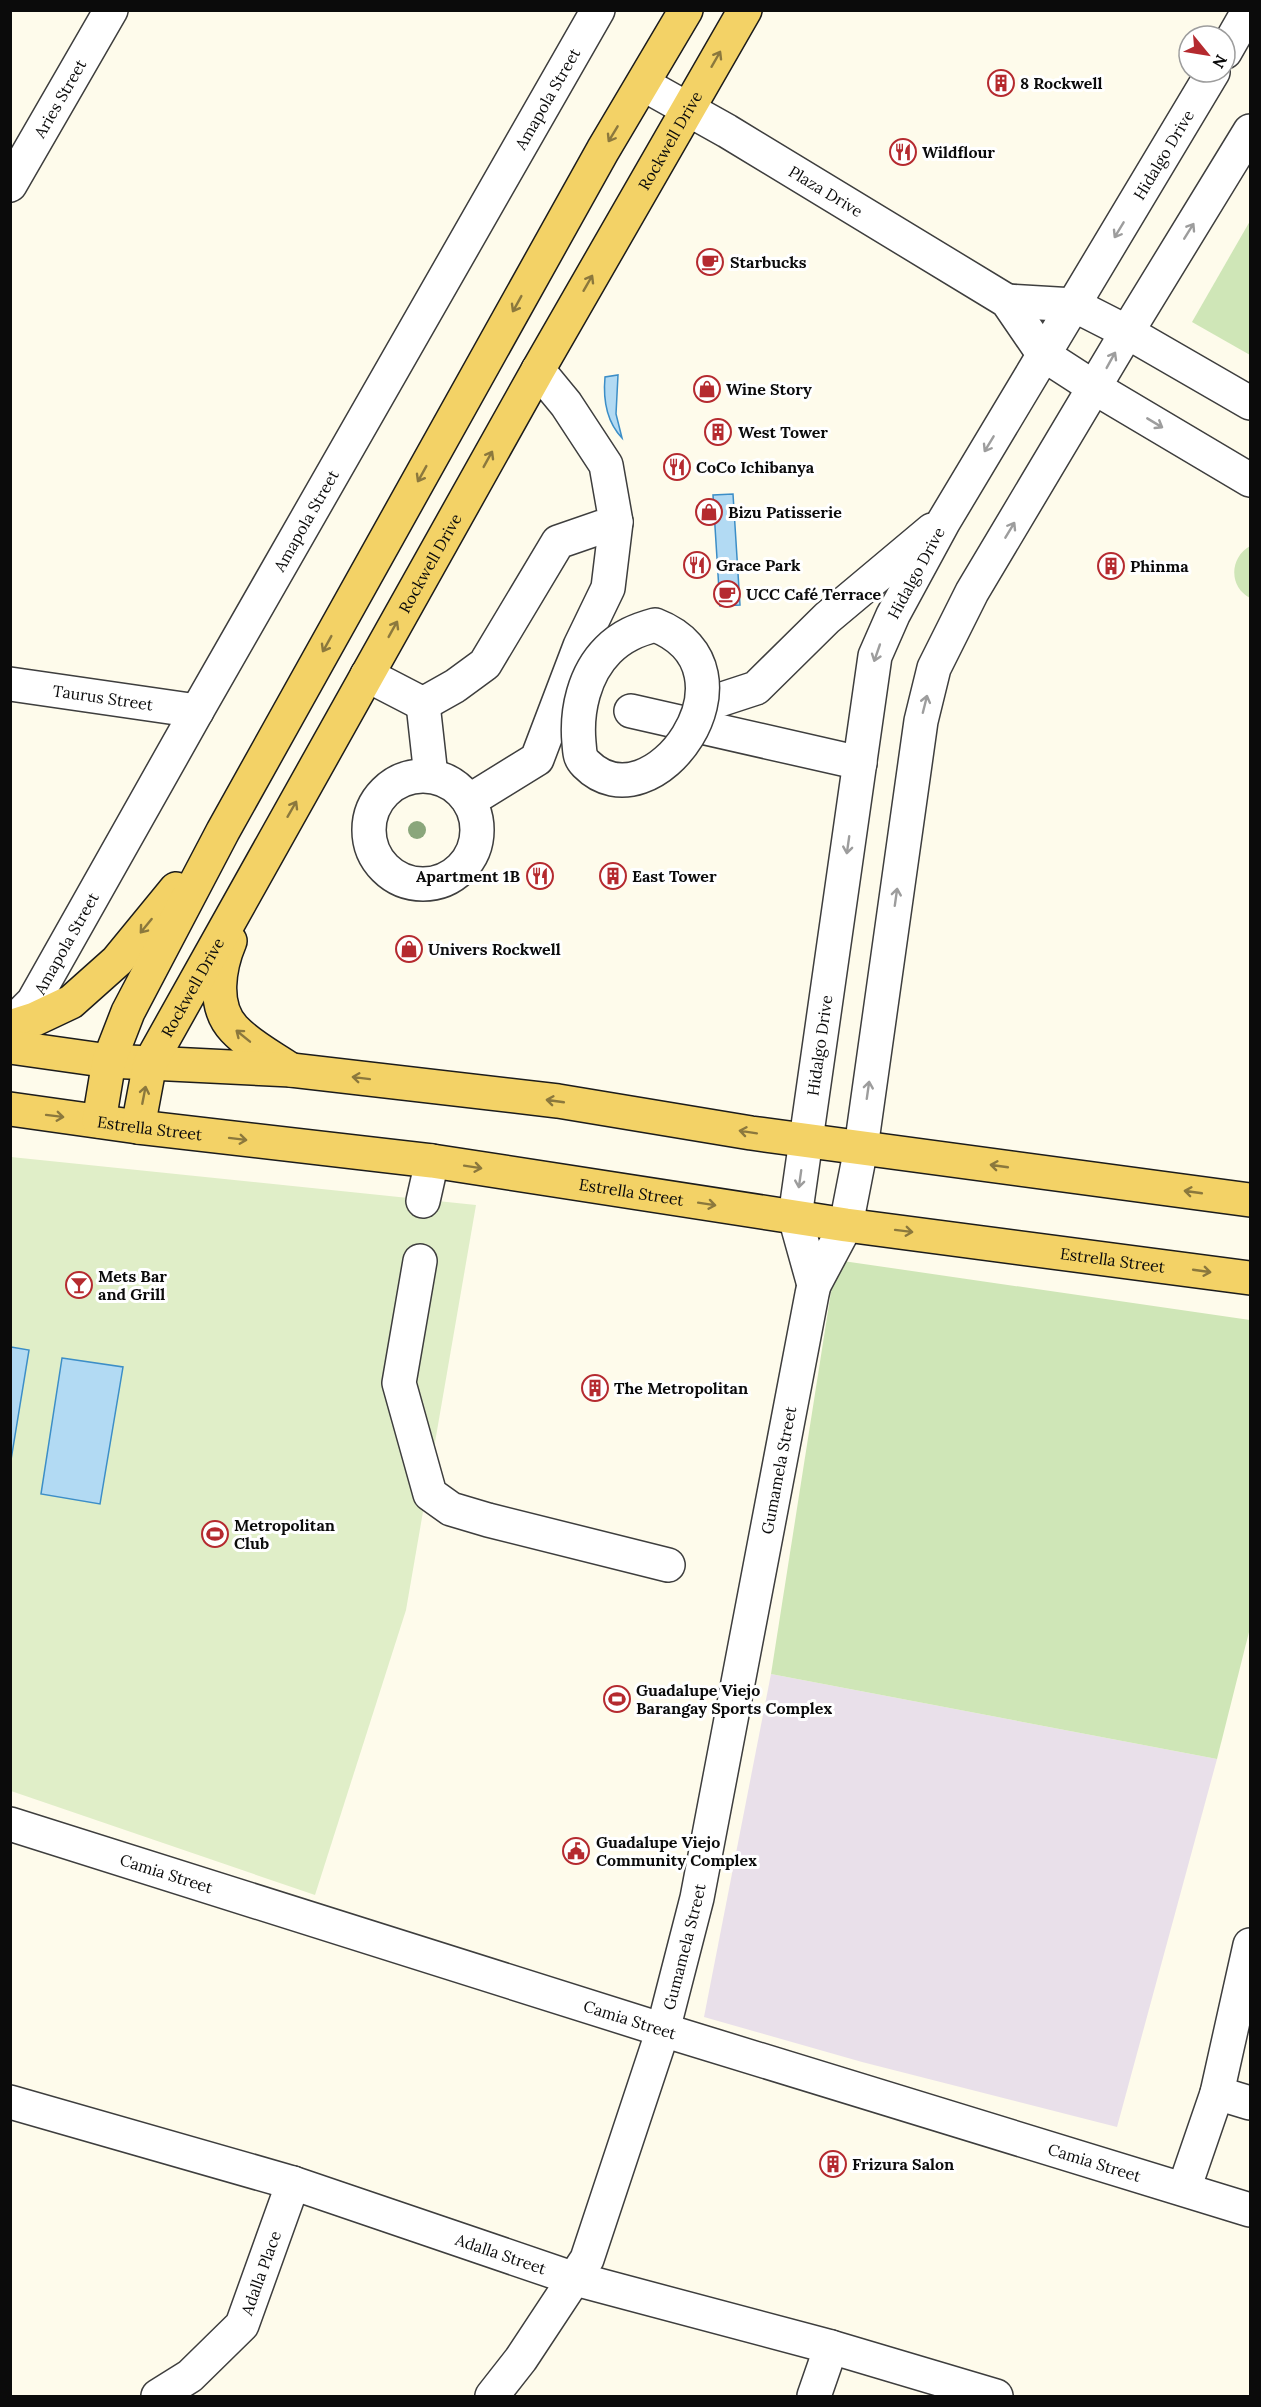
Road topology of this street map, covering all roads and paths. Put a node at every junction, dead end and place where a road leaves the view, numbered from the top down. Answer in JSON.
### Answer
{"nodes":[{"id":1,"x":111,"y":10,"type":"edge"},
{"id":2,"x":598,"y":10,"type":"edge"},
{"id":3,"x":686,"y":10,"type":"edge"},
{"id":4,"x":745,"y":10,"type":"edge"},
{"id":5,"x":1249,"y":10,"type":"edge"},
{"id":6,"x":1237,"y":31,"type":"edge"},
{"id":7,"x":643,"y":84,"type":"junction"},
{"id":8,"x":1206,"y":84,"type":"edge"},
{"id":9,"x":688,"y":108,"type":"junction"},
{"id":10,"x":1251,"y":131,"type":"edge"},
{"id":11,"x":10,"y":185,"type":"edge"},
{"id":12,"x":1007,"y":301,"type":"junction"},
{"id":13,"x":1074,"y":305,"type":"junction"},
{"id":14,"x":1127,"y":332,"type":"junction"},
{"id":15,"x":1044,"y":355,"type":"junction"},
{"id":16,"x":538,"y":370,"type":"junction"},
{"id":17,"x":1095,"y":388,"type":"junction"},
{"id":18,"x":1251,"y":403,"type":"edge"},
{"id":19,"x":1251,"y":480,"type":"edge"},
{"id":20,"x":944,"y":521,"type":"junction"},
{"id":21,"x":616,"y":522,"type":"junction"},
{"id":22,"x":368,"y":675,"type":"junction"},
{"id":23,"x":10,"y":684,"type":"edge"},
{"id":24,"x":423,"y":704,"type":"junction"},
{"id":25,"x":701,"y":706,"type":"junction"},
{"id":26,"x":197,"y":711,"type":"junction"},
{"id":27,"x":290,"y":711,"type":"junction"},
{"id":28,"x":631,"y":711,"type":"dead end"},
{"id":29,"x":334,"y":735,"type":"junction"},
{"id":30,"x":860,"y":763,"type":"junction"},
{"id":31,"x":431,"y":776,"type":"junction"},
{"id":32,"x":470,"y":801,"type":"junction"},
{"id":33,"x":223,"y":831,"type":"junction"},
{"id":34,"x":262,"y":860,"type":"junction"},
{"id":35,"x":10,"y":1026,"type":"edge"},
{"id":36,"x":10,"y":1047,"type":"edge"},
{"id":37,"x":109,"y":1061,"type":"junction"},
{"id":38,"x":150,"y":1063,"type":"junction"},
{"id":39,"x":291,"y":1070,"type":"junction"},
{"id":40,"x":10,"y":1109,"type":"edge"},
{"id":41,"x":99,"y":1120,"type":"junction"},
{"id":42,"x":138,"y":1127,"type":"junction"},
{"id":43,"x":805,"y":1140,"type":"junction"},
{"id":44,"x":861,"y":1148,"type":"junction"},
{"id":45,"x":432,"y":1161,"type":"junction"},
{"id":46,"x":1251,"y":1200,"type":"edge"},
{"id":47,"x":423,"y":1202,"type":"dead end"},
{"id":48,"x":795,"y":1217,"type":"junction"},
{"id":49,"x":846,"y":1225,"type":"junction"},
{"id":50,"x":420,"y":1261,"type":"dead end"},
{"id":51,"x":1251,"y":1278,"type":"edge"},
{"id":52,"x":814,"y":1285,"type":"junction"},
{"id":53,"x":668,"y":1565,"type":"dead end"},
{"id":54,"x":10,"y":1824,"type":"edge"},
{"id":55,"x":1251,"y":1945,"type":"edge"},
{"id":56,"x":663,"y":2030,"type":"junction"},
{"id":57,"x":1216,"y":2092,"type":"junction"},
{"id":58,"x":10,"y":2102,"type":"edge"},
{"id":59,"x":1251,"y":2103,"type":"edge"},
{"id":60,"x":293,"y":2183,"type":"junction"},
{"id":61,"x":1184,"y":2189,"type":"junction"},
{"id":62,"x":1251,"y":2210,"type":"edge"},
{"id":63,"x":573,"y":2278,"type":"junction"},
{"id":64,"x":831,"y":2346,"type":"junction"},
{"id":65,"x":158,"y":2397,"type":"edge"},
{"id":66,"x":492,"y":2397,"type":"edge"},
{"id":67,"x":814,"y":2397,"type":"edge"},
{"id":68,"x":996,"y":2397,"type":"edge"}],
"edges":[{"from":1,"to":11,"type":"street","name":"Aries Street"},
{"from":2,"to":26,"type":"street","name":"Amapola Street"},
{"from":3,"to":7,"type":"main road"},
{"from":9,"to":4,"type":"main road","name":"Rockwell Drive","one_way":true},
{"from":5,"to":6,"type":"street"},
{"from":7,"to":9,"type":"street","name":"Plaza Drive"},
{"from":7,"to":27,"type":"main road","one_way":true},
{"from":8,"to":13,"type":"street","name":"Hidalgo Drive","one_way":true},
{"from":9,"to":12,"type":"street","name":"Plaza Drive"},
{"from":16,"to":9,"type":"main road","name":"Rockwell Drive","one_way":true},
{"from":14,"to":10,"type":"street","one_way":true},
{"from":12,"to":13,"type":"street","name":"Plaza Drive"},
{"from":12,"to":15,"type":"street","name":"Plaza Drive"},
{"from":13,"to":14,"type":"street","name":"Plaza Drive"},
{"from":13,"to":15,"type":"street","name":"Hidalgo Drive"},
{"from":17,"to":14,"type":"street","one_way":true},
{"from":14,"to":18,"type":"street","name":"Plaza Drive"},
{"from":15,"to":17,"type":"street","name":"Plaza Drive"},
{"from":15,"to":20,"type":"street","name":"Hidalgo Drive","one_way":true},
{"from":16,"to":21,"type":"street"},
{"from":22,"to":16,"type":"main road","name":"Rockwell Drive","one_way":true},
{"from":17,"to":19,"type":"street","name":"Plaza Drive","one_way":true},
{"from":44,"to":17,"type":"street","one_way":true},
{"from":20,"to":25,"type":"street"},
{"from":20,"to":30,"type":"street","name":"Hidalgo Drive","one_way":true},
{"from":21,"to":24,"type":"street"},
{"from":21,"to":32,"type":"street"},
{"from":22,"to":24,"type":"street"},
{"from":22,"to":29,"type":"main road","name":"Rockwell Drive"},
{"from":23,"to":26,"type":"street","name":"Taurus Street"},
{"from":24,"to":31,"type":"street"},
{"from":25,"to":25,"type":"street","bridge":true},
{"from":26,"to":35,"type":"street","name":"Amapola Street"},
{"from":27,"to":29,"type":"main road"},
{"from":27,"to":33,"type":"main road"},
{"from":28,"to":30,"type":"street"},
{"from":34,"to":29,"type":"main road","name":"Rockwell Drive","one_way":true},
{"from":30,"to":43,"type":"street","name":"Hidalgo Drive","one_way":true},
{"from":31,"to":32,"type":"street"},
{"from":31,"to":32,"type":"street"},
{"from":33,"to":35,"type":"main road","one_way":true},
{"from":33,"to":37,"type":"main road"},
{"from":34,"to":38,"type":"main road","name":"Rockwell Drive"},
{"from":39,"to":34,"type":"main road","one_way":true},
{"from":36,"to":37,"type":"main road"},
{"from":37,"to":38,"type":"main road"},
{"from":37,"to":41,"type":"main road"},
{"from":38,"to":39,"type":"main road"},
{"from":42,"to":38,"type":"main road","name":"Rockwell Drive","one_way":true},
{"from":43,"to":39,"type":"main road","one_way":true},
{"from":40,"to":41,"type":"main road","name":"Estrella Street","one_way":true},
{"from":41,"to":42,"type":"main road","name":"Estrella Street"},
{"from":42,"to":45,"type":"main road","name":"Estrella Street","one_way":true},
{"from":43,"to":44,"type":"main road"},
{"from":43,"to":48,"type":"street","name":"Gumamela Street","one_way":true},
{"from":46,"to":44,"type":"main road","one_way":true},
{"from":44,"to":49,"type":"street","name":"Gumamela Street"},
{"from":45,"to":47,"type":"street"},
{"from":45,"to":48,"type":"main road","name":"Estrella Street","one_way":true},
{"from":48,"to":49,"type":"main road","name":"Estrella Street"},
{"from":48,"to":52,"type":"street","name":"Gumamela Street"},
{"from":49,"to":51,"type":"main road","name":"Estrella Street","one_way":true},
{"from":49,"to":52,"type":"street","name":"Gumamela Street"},
{"from":50,"to":53,"type":"street"},
{"from":52,"to":56,"type":"street","name":"Gumamela Street"},
{"from":54,"to":56,"type":"street","name":"Camia Street"},
{"from":55,"to":57,"type":"street"},
{"from":56,"to":61,"type":"street","name":"Camia Street"},
{"from":56,"to":63,"type":"street","name":"Gumamela Street"},
{"from":57,"to":59,"type":"street"},
{"from":57,"to":61,"type":"street"},
{"from":58,"to":60,"type":"street","name":"Adalla Street"},
{"from":60,"to":63,"type":"street","name":"Adalla Street"},
{"from":60,"to":65,"type":"street","name":"Adalla Place"},
{"from":61,"to":62,"type":"street","name":"Camia Street"},
{"from":63,"to":64,"type":"street","name":"Adalla Street"},
{"from":63,"to":66,"type":"street","name":"Gumamela Street"},
{"from":64,"to":67,"type":"street"},
{"from":64,"to":68,"type":"street","name":"Adalla Street"}]}
